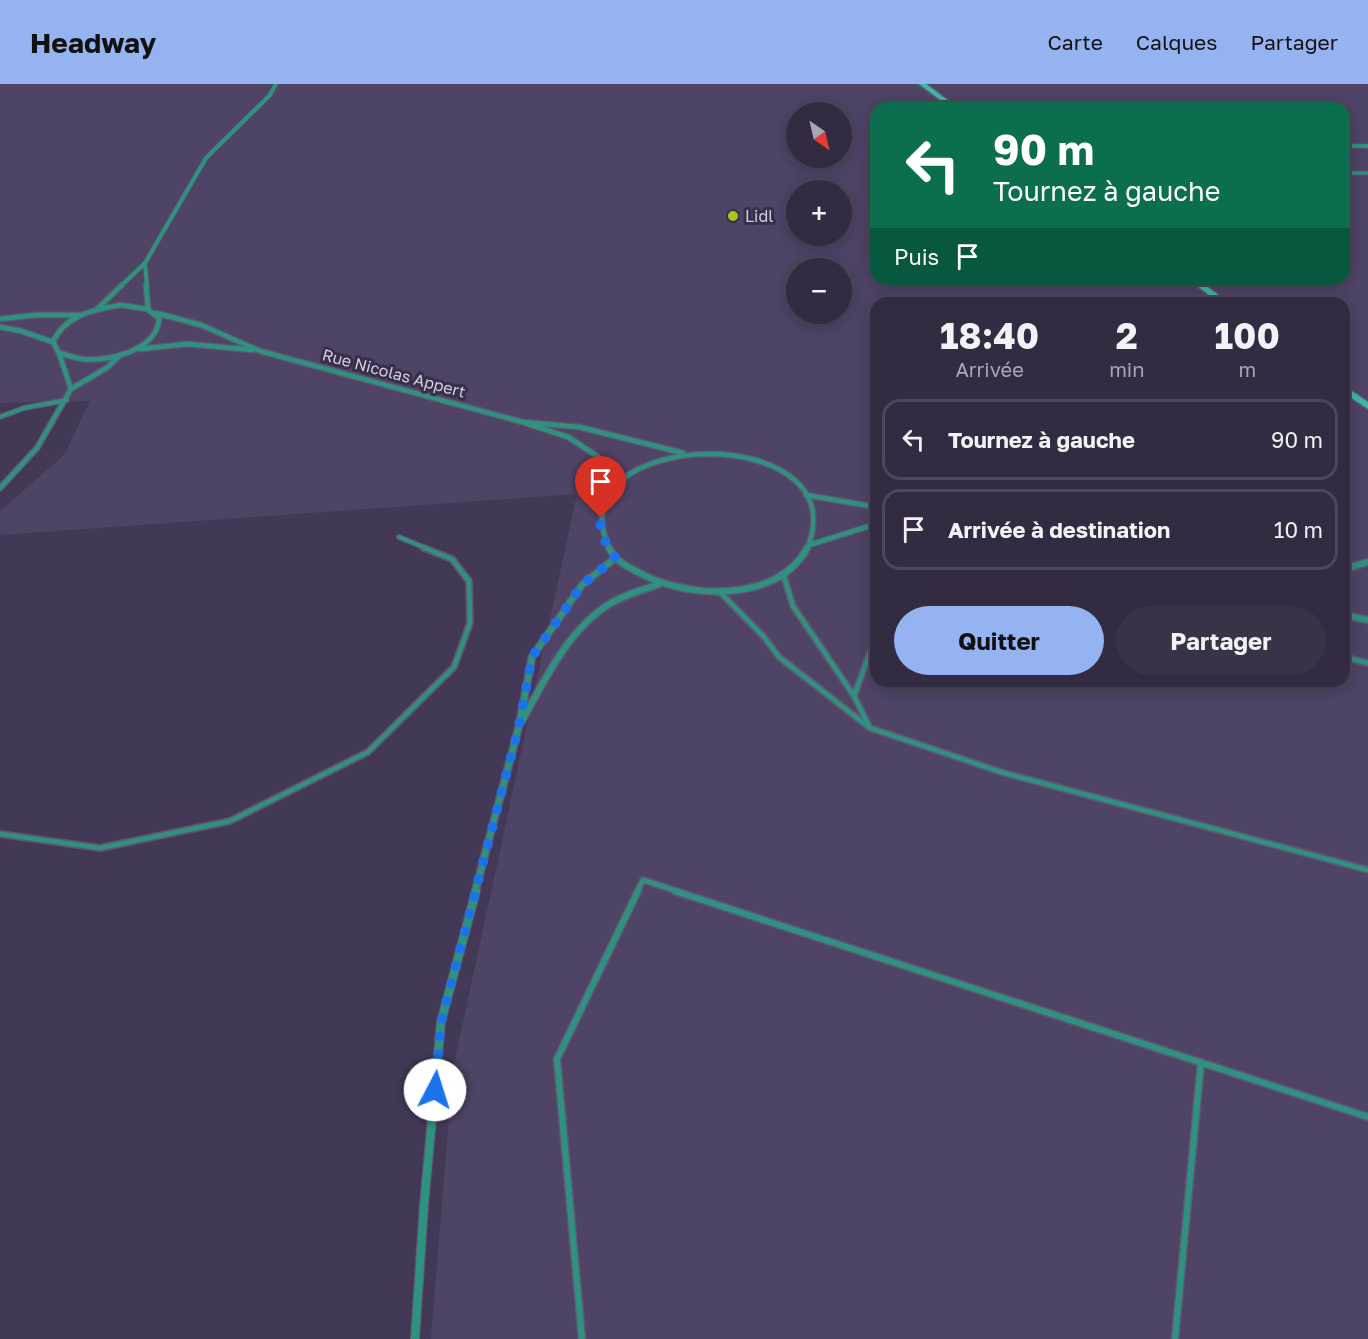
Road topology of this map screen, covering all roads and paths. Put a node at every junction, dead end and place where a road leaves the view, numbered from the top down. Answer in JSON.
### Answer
{"nodes":[{"id":1,"x":276,"y":84,"type":"edge"},
{"id":2,"x":922,"y":84,"type":"edge"},
{"id":3,"x":947,"y":102,"type":"edge"},
{"id":4,"x":1350,"y":146,"type":"edge"},
{"id":5,"x":1368,"y":146,"type":"edge"},
{"id":6,"x":1350,"y":173,"type":"edge"},
{"id":7,"x":1368,"y":173,"type":"edge"},
{"id":8,"x":145,"y":263,"type":"junction"},
{"id":9,"x":1200,"y":285,"type":"edge"},
{"id":10,"x":1217,"y":297,"type":"edge"},
{"id":11,"x":97,"y":309,"type":"junction"},
{"id":12,"x":148,"y":309,"type":"junction"},
{"id":13,"x":156,"y":313,"type":"junction"},
{"id":14,"x":80,"y":315,"type":"junction"},
{"id":15,"x":0,"y":319,"type":"edge"},
{"id":16,"x":0,"y":327,"type":"edge"},
{"id":17,"x":53,"y":342,"type":"junction"},
{"id":18,"x":137,"y":350,"type":"junction"},
{"id":19,"x":260,"y":351,"type":"junction"},
{"id":20,"x":59,"y":353,"type":"junction"},
{"id":21,"x":120,"y":355,"type":"junction"},
{"id":22,"x":71,"y":389,"type":"junction"},
{"id":23,"x":1350,"y":393,"type":"edge"},
{"id":24,"x":67,"y":400,"type":"junction"},
{"id":25,"x":1368,"y":406,"type":"edge"},
{"id":26,"x":0,"y":417,"type":"edge"},
{"id":27,"x":522,"y":422,"type":"junction"},
{"id":28,"x":686,"y":454,"type":"junction"},
{"id":29,"x":618,"y":482,"type":"junction"},
{"id":30,"x":0,"y":488,"type":"edge"},
{"id":31,"x":805,"y":495,"type":"junction"},
{"id":32,"x":870,"y":506,"type":"edge"},
{"id":33,"x":870,"y":526,"type":"edge"},
{"id":34,"x":399,"y":537,"type":"dead end"},
{"id":35,"x":808,"y":546,"type":"junction"},
{"id":36,"x":615,"y":558,"type":"junction"},
{"id":37,"x":1368,"y":562,"type":"edge"},
{"id":38,"x":1350,"y":567,"type":"edge"},
{"id":39,"x":783,"y":572,"type":"junction"},
{"id":40,"x":659,"y":584,"type":"junction"},
{"id":41,"x":719,"y":591,"type":"junction"},
{"id":42,"x":1350,"y":616,"type":"edge"},
{"id":43,"x":1368,"y":620,"type":"edge"},
{"id":44,"x":870,"y":652,"type":"edge"},
{"id":45,"x":1350,"y":658,"type":"edge"},
{"id":46,"x":1368,"y":663,"type":"edge"},
{"id":47,"x":854,"y":696,"type":"junction"},
{"id":48,"x":519,"y":726,"type":"junction"},
{"id":49,"x":870,"y":728,"type":"junction"},
{"id":50,"x":0,"y":834,"type":"edge"},
{"id":51,"x":1368,"y":870,"type":"edge"},
{"id":52,"x":1201,"y":1062,"type":"junction"},
{"id":53,"x":1368,"y":1117,"type":"edge"},
{"id":54,"x":415,"y":1339,"type":"edge"},
{"id":55,"x":582,"y":1339,"type":"edge"},
{"id":56,"x":1174,"y":1339,"type":"edge"}],
"edges":[{"from":1,"to":8,"type":"street"},
{"from":2,"to":3,"type":"main road"},
{"from":4,"to":5,"type":"street"},
{"from":6,"to":7,"type":"lane"},
{"from":8,"to":11,"type":"street"},
{"from":8,"to":12,"type":"street"},
{"from":9,"to":10,"type":"main road"},
{"from":11,"to":12,"type":"street","name":"Rue Nicolas Appert"},
{"from":11,"to":14,"type":"street"},
{"from":12,"to":13,"type":"street","name":"Rue Nicolas Appert"},
{"from":13,"to":18,"type":"street"},
{"from":13,"to":19,"type":"street","name":"Rue Nicolas Appert"},
{"from":14,"to":15,"type":"street"},
{"from":14,"to":17,"type":"street"},
{"from":16,"to":17,"type":"street"},
{"from":17,"to":20,"type":"street"},
{"from":18,"to":19,"type":"street","name":"Rue Nicolas Appert"},
{"from":18,"to":21,"type":"street","name":"Rue Nicolas Appert"},
{"from":19,"to":27,"type":"street","name":"Rue Nicolas Appert"},
{"from":20,"to":21,"type":"street"},
{"from":20,"to":22,"type":"street"},
{"from":21,"to":22,"type":"street"},
{"from":22,"to":24,"type":"street"},
{"from":23,"to":25,"type":"main road"},
{"from":24,"to":26,"type":"lane"},
{"from":24,"to":30,"type":"street"},
{"from":27,"to":28,"type":"street","name":"Rue Nicolas Appert"},
{"from":27,"to":29,"type":"street","name":"Rue Nicolas Appert"},
{"from":28,"to":29,"type":"street"},
{"from":28,"to":31,"type":"street"},
{"from":29,"to":36,"type":"street"},
{"from":31,"to":32,"type":"street"},
{"from":31,"to":35,"type":"street"},
{"from":33,"to":35,"type":"street"},
{"from":34,"to":50,"type":"lane"},
{"from":35,"to":39,"type":"street"},
{"from":36,"to":40,"type":"street"},
{"from":36,"to":48,"type":"street"},
{"from":37,"to":38,"type":"street"},
{"from":39,"to":41,"type":"street"},
{"from":39,"to":47,"type":"lane"},
{"from":40,"to":41,"type":"street"},
{"from":40,"to":48,"type":"street"},
{"from":41,"to":49,"type":"lane"},
{"from":42,"to":43,"type":"street"},
{"from":44,"to":47,"type":"lane"},
{"from":45,"to":46,"type":"lane"},
{"from":47,"to":49,"type":"lane"},
{"from":48,"to":54,"type":"street"},
{"from":49,"to":51,"type":"lane"},
{"from":52,"to":53,"type":"lane"},
{"from":52,"to":55,"type":"lane"},
{"from":52,"to":56,"type":"lane"}]}
